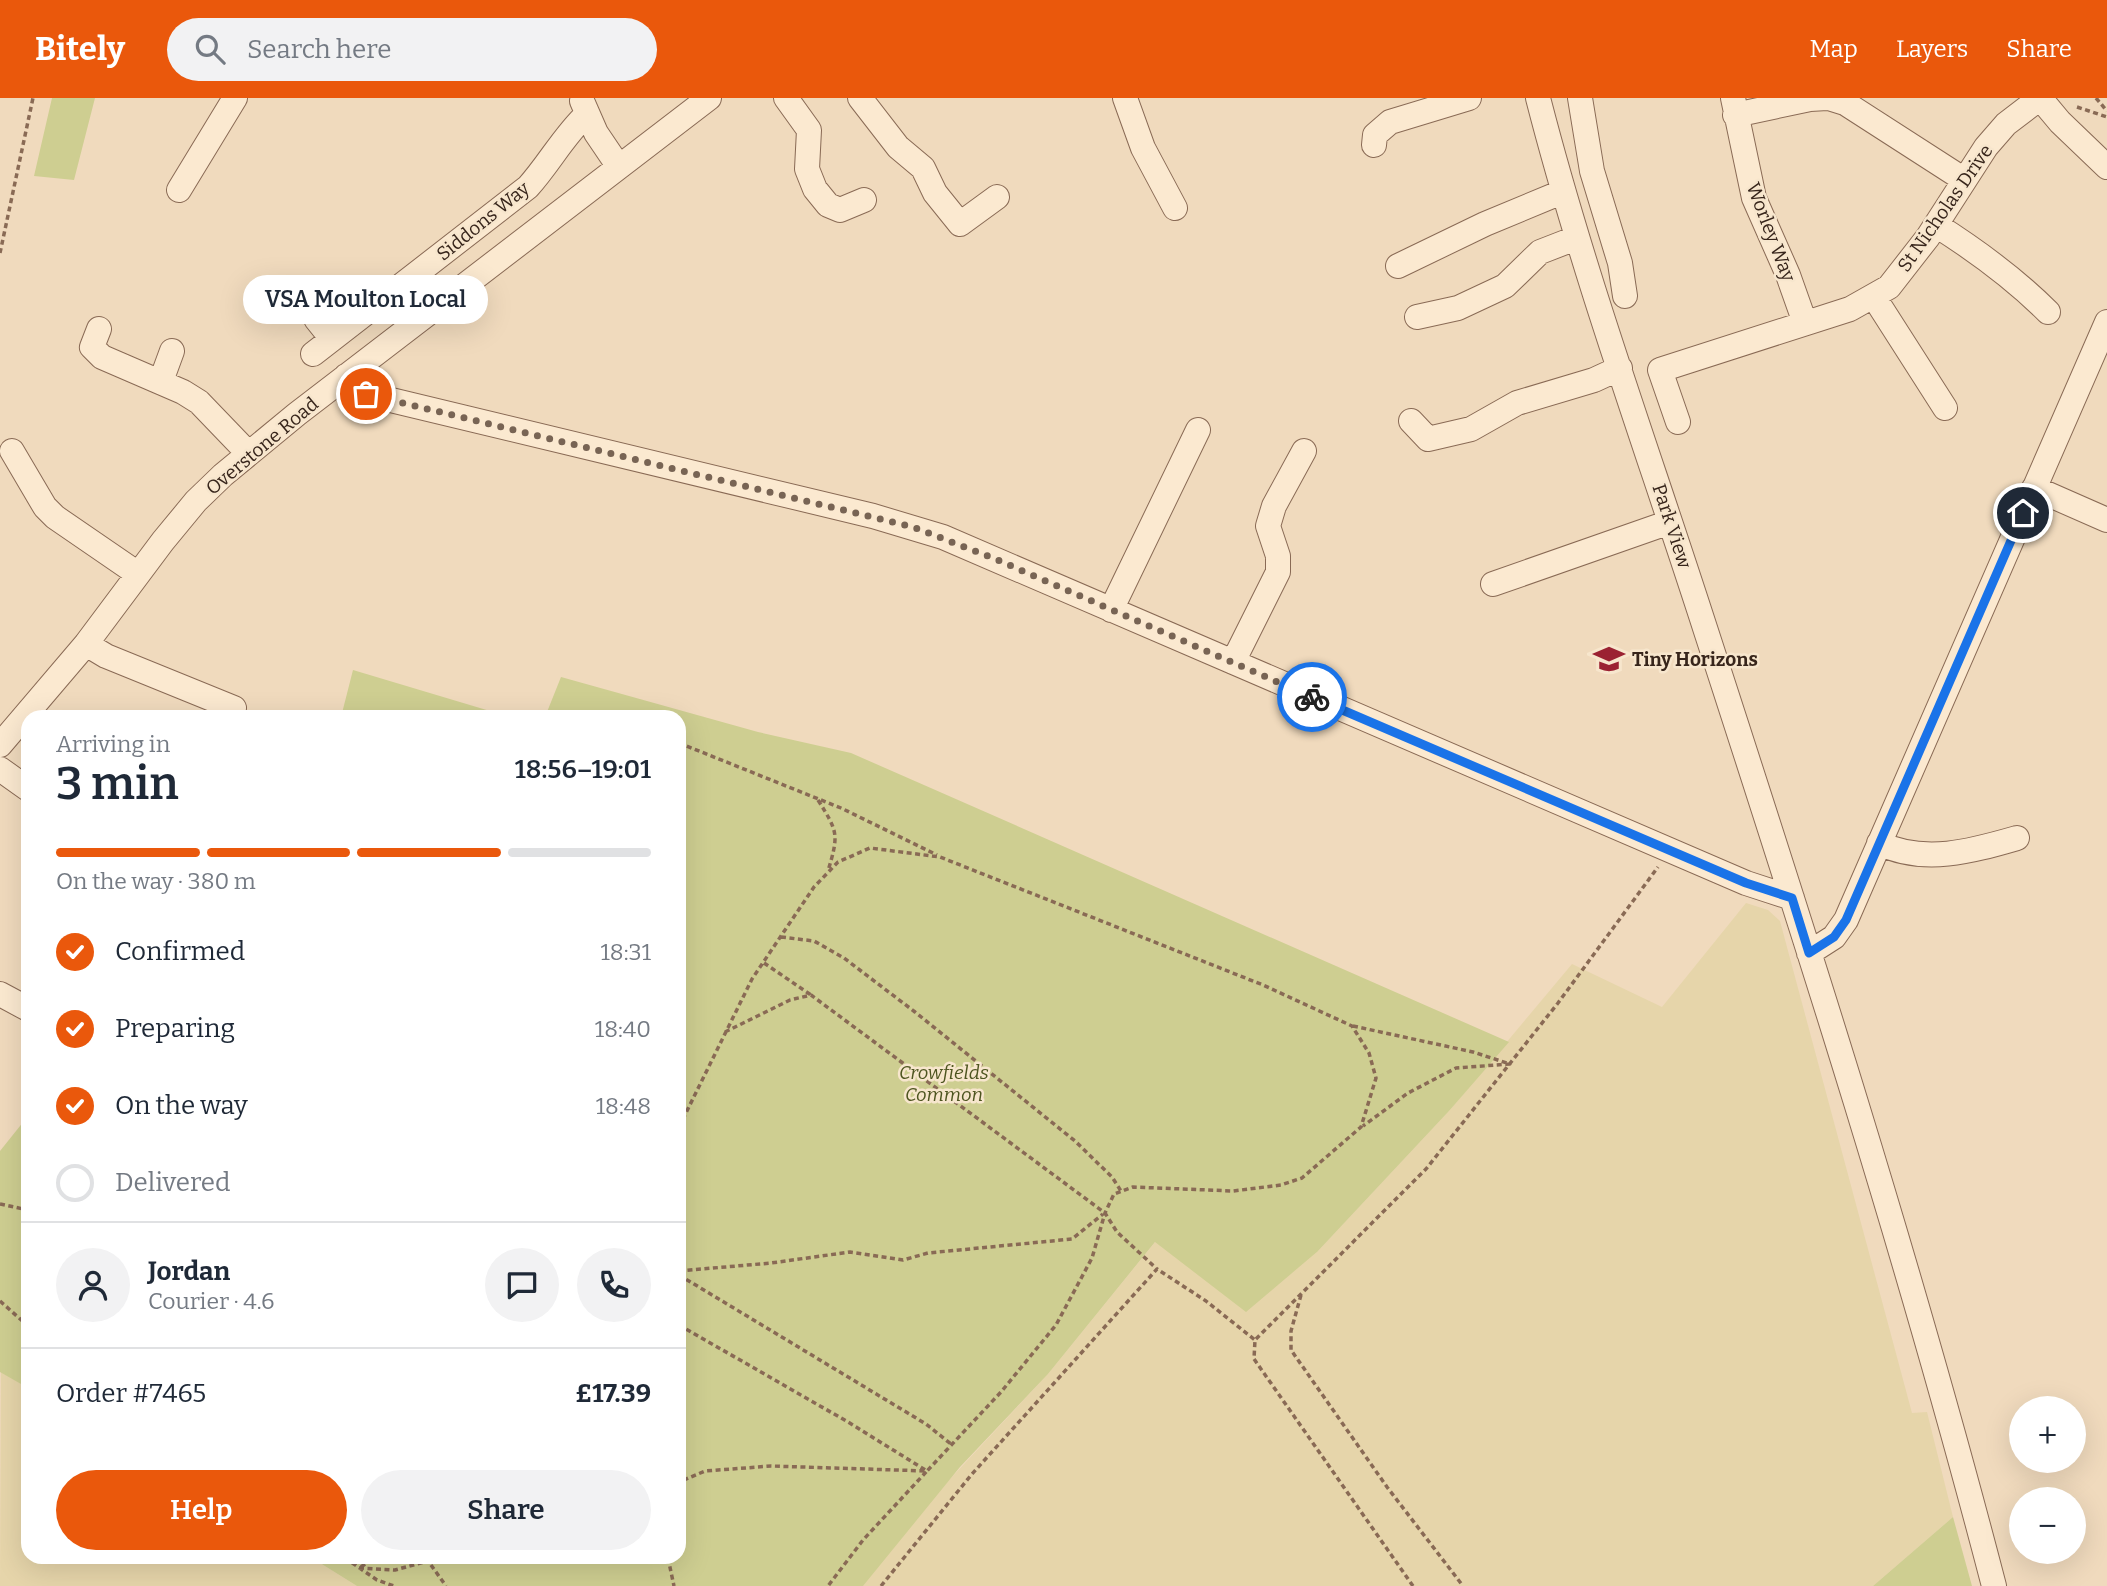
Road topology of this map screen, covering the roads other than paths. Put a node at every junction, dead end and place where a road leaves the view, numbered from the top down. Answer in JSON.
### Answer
{"nodes":[{"id":1,"x":234,"y":98,"type":"edge"},
{"id":2,"x":709,"y":98,"type":"edge"},
{"id":3,"x":786,"y":98,"type":"edge"},
{"id":4,"x":860,"y":98,"type":"edge"},
{"id":5,"x":1125,"y":98,"type":"edge"},
{"id":6,"x":1469,"y":98,"type":"edge"},
{"id":7,"x":1538,"y":98,"type":"edge"},
{"id":8,"x":1580,"y":98,"type":"edge"},
{"id":9,"x":1828,"y":98,"type":"edge"},
{"id":10,"x":2040,"y":98,"type":"edge"},
{"id":11,"x":584,"y":106,"type":"edge"},
{"id":12,"x":1734,"y":107,"type":"edge"},
{"id":13,"x":1374,"y":145,"type":"dead end"},
{"id":14,"x":619,"y":167,"type":"junction"},
{"id":15,"x":2107,"y":167,"type":"edge"},
{"id":16,"x":1964,"y":179,"type":"junction"},
{"id":17,"x":179,"y":190,"type":"dead end"},
{"id":18,"x":1562,"y":192,"type":"junction"},
{"id":19,"x":998,"y":197,"type":"dead end"},
{"id":20,"x":864,"y":200,"type":"dead end"},
{"id":21,"x":1175,"y":208,"type":"dead end"},
{"id":22,"x":1936,"y":225,"type":"junction"},
{"id":23,"x":1576,"y":239,"type":"junction"},
{"id":24,"x":1398,"y":265,"type":"dead end"},
{"id":25,"x":1625,"y":296,"type":"dead end"},
{"id":26,"x":1874,"y":297,"type":"junction"},
{"id":27,"x":2048,"y":312,"type":"dead end"},
{"id":28,"x":1417,"y":317,"type":"dead end"},
{"id":29,"x":316,"y":318,"type":"dead end"},
{"id":30,"x":2107,"y":322,"type":"edge"},
{"id":31,"x":1805,"y":323,"type":"junction"},
{"id":32,"x":99,"y":329,"type":"dead end"},
{"id":33,"x":172,"y":351,"type":"dead end"},
{"id":34,"x":1620,"y":368,"type":"junction"},
{"id":35,"x":346,"y":376,"type":"junction"},
{"id":36,"x":161,"y":381,"type":"junction"},
{"id":37,"x":1945,"y":408,"type":"dead end"},
{"id":38,"x":1411,"y":421,"type":"dead end"},
{"id":39,"x":1678,"y":422,"type":"dead end"},
{"id":40,"x":1198,"y":430,"type":"dead end"},
{"id":41,"x":1304,"y":451,"type":"dead end"},
{"id":42,"x":12,"y":452,"type":"dead end"},
{"id":43,"x":248,"y":453,"type":"junction"},
{"id":44,"x":2034,"y":488,"type":"junction"},
{"id":45,"x":2107,"y":520,"type":"edge"},
{"id":46,"x":1670,"y":522,"type":"junction"},
{"id":47,"x":138,"y":574,"type":"junction"},
{"id":48,"x":1493,"y":584,"type":"dead end"},
{"id":49,"x":1111,"y":610,"type":"junction"},
{"id":50,"x":86,"y":644,"type":"junction"},
{"id":51,"x":1233,"y":662,"type":"junction"},
{"id":52,"x":234,"y":708,"type":"dead end"},
{"id":53,"x":30,"y":710,"type":"edge"},
{"id":54,"x":21,"y":720,"type":"edge"},
{"id":55,"x":0,"y":745,"type":"edge"},
{"id":56,"x":0,"y":769,"type":"edge"},
{"id":57,"x":21,"y":784,"type":"edge"},
{"id":58,"x":2017,"y":838,"type":"dead end"},
{"id":59,"x":1879,"y":843,"type":"junction"},
{"id":60,"x":1792,"y":898,"type":"junction"},
{"id":61,"x":1809,"y":953,"type":"junction"},
{"id":62,"x":0,"y":994,"type":"edge"},
{"id":63,"x":21,"y":1005,"type":"edge"},
{"id":64,"x":1994,"y":1586,"type":"edge"}],
"edges":[{"from":1,"to":17,"type":"street"},
{"from":2,"to":14,"type":"street","name":"Overstone Road"},
{"from":3,"to":20,"type":"street"},
{"from":4,"to":19,"type":"street"},
{"from":5,"to":21,"type":"street"},
{"from":6,"to":13,"type":"street"},
{"from":7,"to":18,"type":"street","name":"Park View"},
{"from":8,"to":25,"type":"street"},
{"from":9,"to":12,"type":"street"},
{"from":9,"to":16,"type":"street"},
{"from":10,"to":15,"type":"street","name":"St Nicholas Drive"},
{"from":10,"to":16,"type":"street","name":"St Nicholas Drive"},
{"from":11,"to":14,"type":"street"},
{"from":11,"to":29,"type":"street","name":"Siddons Way"},
{"from":12,"to":31,"type":"street","name":"Worley Way"},
{"from":14,"to":35,"type":"street","name":"Overstone Road"},
{"from":16,"to":22,"type":"street","name":"St Nicholas Drive"},
{"from":18,"to":23,"type":"street","name":"Park View"},
{"from":18,"to":24,"type":"street"},
{"from":22,"to":26,"type":"street","name":"St Nicholas Drive"},
{"from":22,"to":27,"type":"street"},
{"from":23,"to":28,"type":"street"},
{"from":23,"to":34,"type":"street","name":"Park View"},
{"from":26,"to":31,"type":"street","name":"St Nicholas Drive"},
{"from":26,"to":37,"type":"street"},
{"from":30,"to":44,"type":"street"},
{"from":31,"to":39,"type":"street","name":"St Nicholas Drive"},
{"from":32,"to":36,"type":"street"},
{"from":33,"to":36,"type":"street"},
{"from":34,"to":38,"type":"street"},
{"from":34,"to":46,"type":"street","name":"Park View"},
{"from":35,"to":43,"type":"street","name":"Overstone Road"},
{"from":35,"to":49,"type":"street"},
{"from":36,"to":43,"type":"street"},
{"from":40,"to":49,"type":"street"},
{"from":41,"to":51,"type":"street"},
{"from":42,"to":47,"type":"street"},
{"from":43,"to":47,"type":"street","name":"Overstone Road"},
{"from":44,"to":45,"type":"street"},
{"from":44,"to":59,"type":"street"},
{"from":46,"to":48,"type":"street"},
{"from":46,"to":60,"type":"street","name":"Park View"},
{"from":47,"to":50,"type":"street","name":"Overstone Road"},
{"from":49,"to":51,"type":"street"},
{"from":50,"to":52,"type":"street"},
{"from":50,"to":53,"type":"street","name":"Overstone Road"},
{"from":51,"to":60,"type":"street"},
{"from":54,"to":55,"type":"street","name":"Overstone Road"},
{"from":56,"to":57,"type":"street"},
{"from":58,"to":59,"type":"street"},
{"from":59,"to":61,"type":"street"},
{"from":60,"to":61,"type":"street","name":"Park View"},
{"from":61,"to":64,"type":"street","name":"Park View"},
{"from":62,"to":63,"type":"street"}]}
